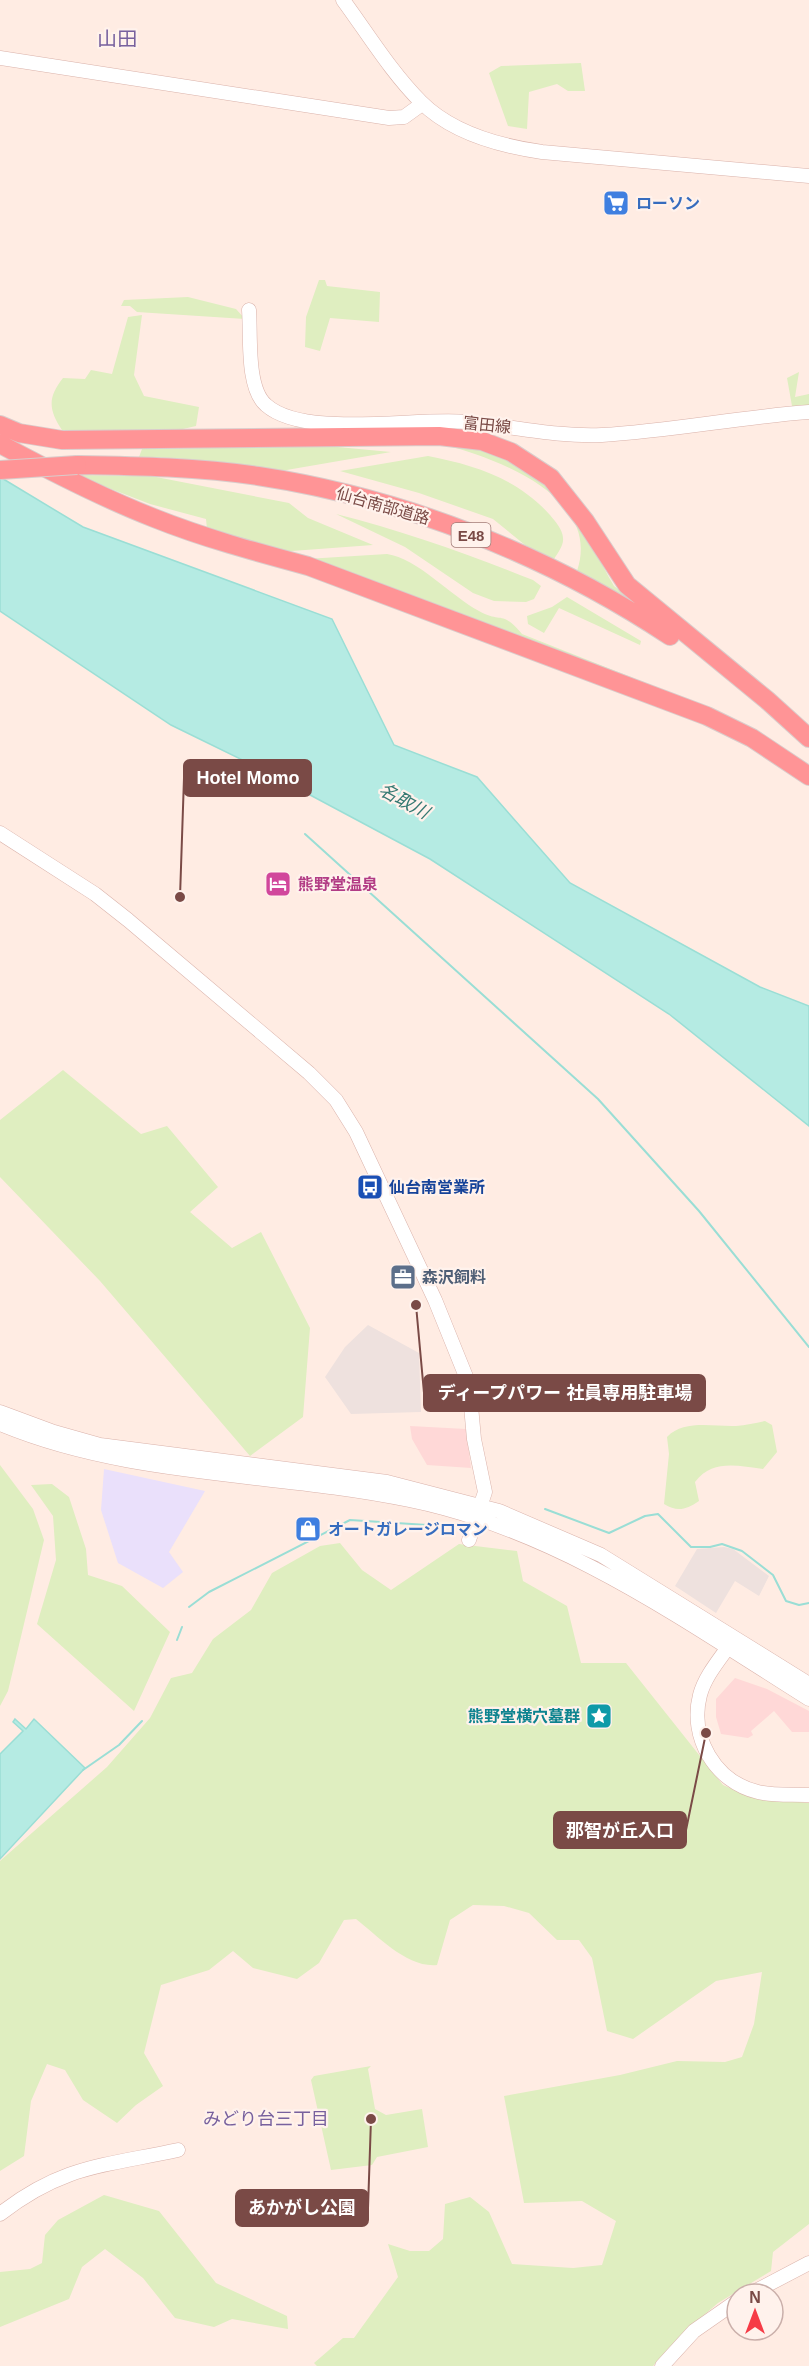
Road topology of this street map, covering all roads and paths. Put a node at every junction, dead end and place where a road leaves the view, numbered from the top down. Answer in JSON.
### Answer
{"nodes":[{"id":1,"x":343,"y":0,"type":"edge"},
{"id":2,"x":0,"y":58,"type":"edge"},
{"id":3,"x":422,"y":104,"type":"junction"},
{"id":4,"x":809,"y":176,"type":"edge"},
{"id":5,"x":249,"y":310,"type":"dead end"},
{"id":6,"x":809,"y":412,"type":"edge"},
{"id":7,"x":0,"y":425,"type":"edge"},
{"id":8,"x":0,"y":444,"type":"edge"},
{"id":9,"x":0,"y":470,"type":"edge"},
{"id":10,"x":809,"y":738,"type":"edge"},
{"id":11,"x":809,"y":748,"type":"edge"},
{"id":12,"x":809,"y":777,"type":"edge"},
{"id":13,"x":0,"y":832,"type":"edge"},
{"id":14,"x":0,"y":1412,"type":"edge"},
{"id":15,"x":0,"y":1424,"type":"edge"},
{"id":16,"x":480,"y":1511,"type":"junction"},
{"id":17,"x":469,"y":1540,"type":"dead end"},
{"id":18,"x":730,"y":1643,"type":"junction"},
{"id":19,"x":809,"y":1684,"type":"edge"},
{"id":20,"x":809,"y":1699,"type":"edge"},
{"id":21,"x":809,"y":1795,"type":"edge"},
{"id":22,"x":178,"y":2150,"type":"dead end"},
{"id":23,"x":0,"y":2214,"type":"edge"},
{"id":24,"x":809,"y":2263,"type":"edge"},
{"id":25,"x":773,"y":2282,"type":"edge"},
{"id":26,"x":725,"y":2309,"type":"edge"},
{"id":27,"x":662,"y":2366,"type":"edge"}],
"edges":[{"from":1,"to":3,"type":"street"},
{"from":2,"to":3,"type":"street"},
{"from":3,"to":4,"type":"street"},
{"from":5,"to":6,"type":"street","name":"富田線"},
{"from":7,"to":10,"type":"highway"},
{"from":8,"to":12,"type":"highway"},
{"from":9,"to":11,"type":"highway","name":"仙台南部道路","number":"E48","bridge":true},
{"from":13,"to":16,"type":"street"},
{"from":14,"to":16,"type":"street"},
{"from":15,"to":16,"type":"street"},
{"from":16,"to":17,"type":"street"},
{"from":16,"to":18,"type":"street"},
{"from":18,"to":19,"type":"street"},
{"from":18,"to":20,"type":"street"},
{"from":18,"to":21,"type":"street"},
{"from":22,"to":23,"type":"street"},
{"from":24,"to":25,"type":"street"},
{"from":26,"to":27,"type":"street"}]}
